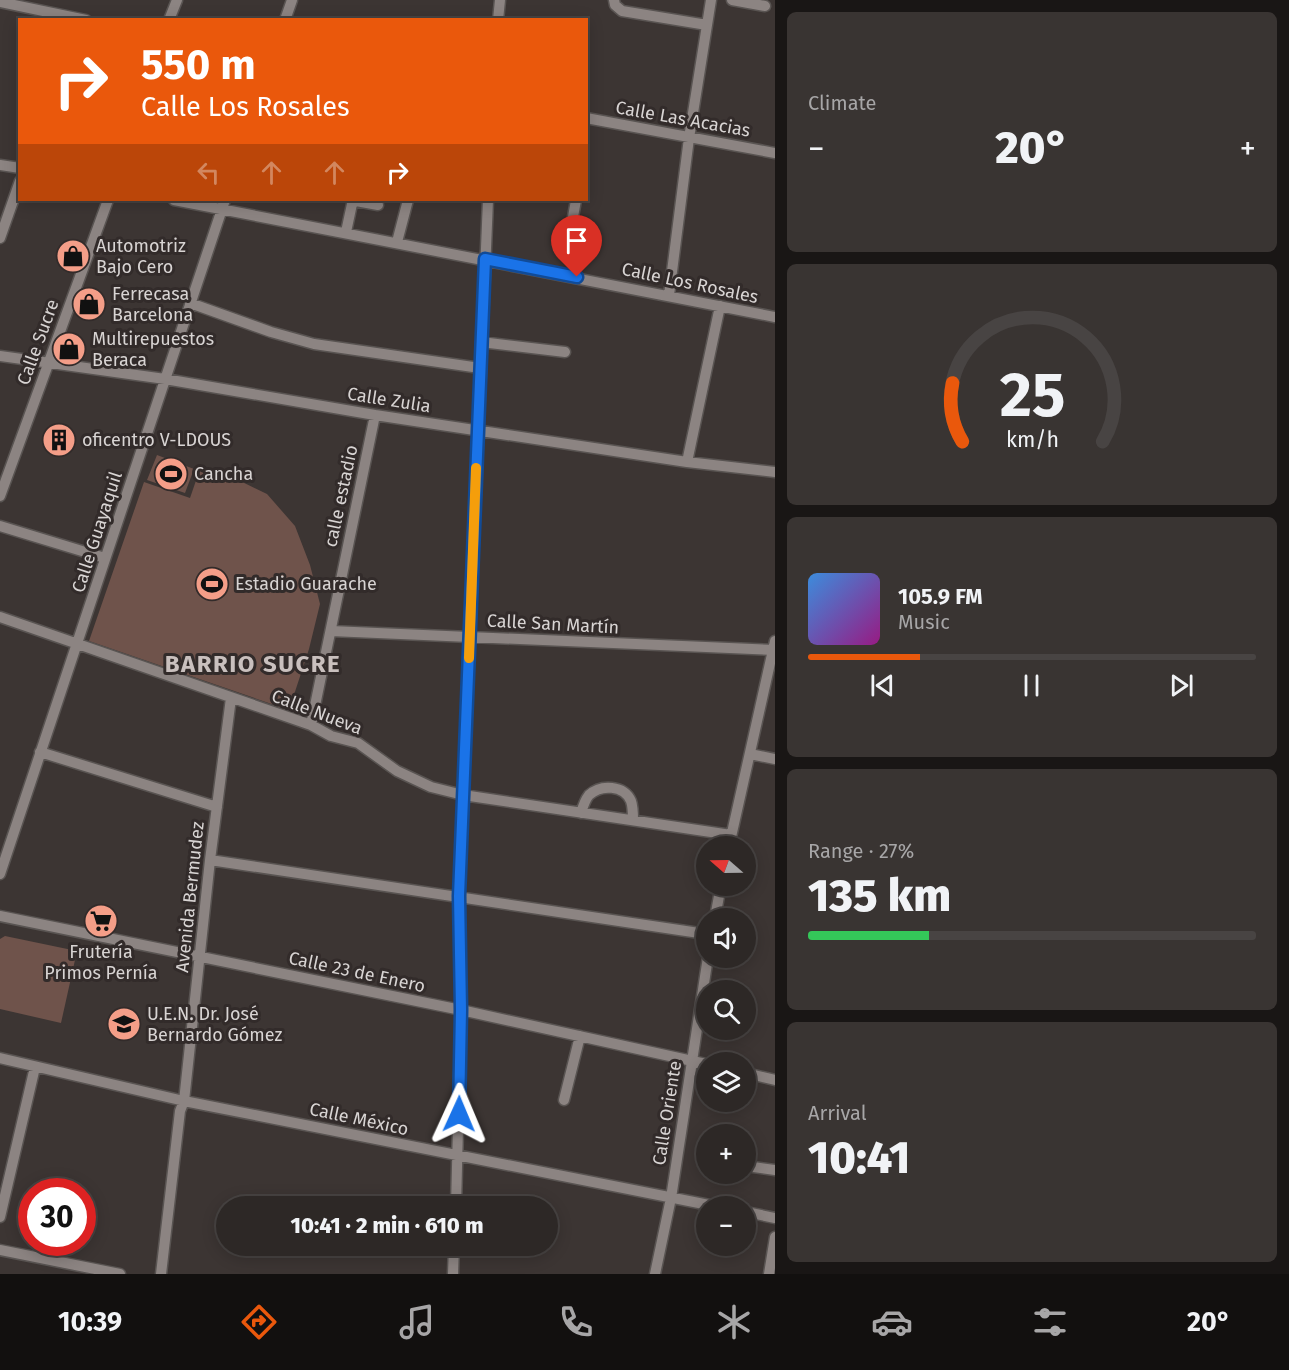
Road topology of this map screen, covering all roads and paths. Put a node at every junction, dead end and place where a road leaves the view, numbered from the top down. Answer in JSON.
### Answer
{"nodes":[{"id":1,"x":177,"y":0,"type":"edge"},
{"id":2,"x":292,"y":0,"type":"edge"},
{"id":3,"x":500,"y":0,"type":"edge"},
{"id":4,"x":614,"y":0,"type":"edge"},
{"id":5,"x":711,"y":0,"type":"edge"},
{"id":6,"x":732,"y":0,"type":"edge"},
{"id":7,"x":0,"y":2,"type":"edge"},
{"id":8,"x":765,"y":6,"type":"dead end"},
{"id":9,"x":76,"y":18,"type":"edge"},
{"id":10,"x":170,"y":18,"type":"edge"},
{"id":11,"x":286,"y":18,"type":"edge"},
{"id":12,"x":498,"y":18,"type":"edge"},
{"id":13,"x":707,"y":25,"type":"junction"},
{"id":14,"x":588,"y":122,"type":"edge"},
{"id":15,"x":689,"y":138,"type":"junction"},
{"id":16,"x":774,"y":153,"type":"edge"},
{"id":17,"x":0,"y":165,"type":"edge"},
{"id":18,"x":18,"y":168,"type":"edge"},
{"id":19,"x":18,"y":187,"type":"edge"},
{"id":20,"x":108,"y":201,"type":"edge"},
{"id":21,"x":186,"y":201,"type":"edge"},
{"id":22,"x":408,"y":201,"type":"edge"},
{"id":23,"x":488,"y":201,"type":"edge"},
{"id":24,"x":576,"y":201,"type":"edge"},
{"id":25,"x":224,"y":204,"type":"edge"},
{"id":26,"x":378,"y":205,"type":"dead end"},
{"id":27,"x":573,"y":217,"type":"dead end"},
{"id":28,"x":346,"y":232,"type":"junction"},
{"id":29,"x":0,"y":238,"type":"edge"},
{"id":30,"x":397,"y":242,"type":"junction"},
{"id":31,"x":485,"y":259,"type":"junction"},
{"id":32,"x":669,"y":295,"type":"junction"},
{"id":33,"x":190,"y":303,"type":"junction"},
{"id":34,"x":720,"y":306,"type":"junction"},
{"id":35,"x":774,"y":317,"type":"edge"},
{"id":36,"x":481,"y":342,"type":"junction"},
{"id":37,"x":565,"y":352,"type":"dead end"},
{"id":38,"x":0,"y":356,"type":"edge"},
{"id":39,"x":48,"y":363,"type":"junction"},
{"id":40,"x":480,"y":368,"type":"junction"},
{"id":41,"x":165,"y":379,"type":"junction"},
{"id":42,"x":375,"y":415,"type":"junction"},
{"id":43,"x":477,"y":430,"type":"junction"},
{"id":44,"x":687,"y":462,"type":"junction"},
{"id":45,"x":774,"y":472,"type":"edge"},
{"id":46,"x":0,"y":496,"type":"edge"},
{"id":47,"x":0,"y":526,"type":"edge"},
{"id":48,"x":105,"y":558,"type":"junction"},
{"id":49,"x":0,"y":617,"type":"edge"},
{"id":50,"x":331,"y":631,"type":"junction"},
{"id":51,"x":470,"y":636,"type":"junction"},
{"id":52,"x":76,"y":645,"type":"junction"},
{"id":53,"x":774,"y":647,"type":"edge"},
{"id":54,"x":231,"y":698,"type":"junction"},
{"id":55,"x":311,"y":725,"type":"junction"},
{"id":56,"x":40,"y":752,"type":"junction"},
{"id":57,"x":750,"y":754,"type":"junction"},
{"id":58,"x":774,"y":759,"type":"edge"},
{"id":59,"x":463,"y":795,"type":"junction"},
{"id":60,"x":217,"y":807,"type":"junction"},
{"id":61,"x":581,"y":813,"type":"junction"},
{"id":62,"x":633,"y":820,"type":"junction"},
{"id":63,"x":707,"y":836,"type":"edge"},
{"id":64,"x":731,"y":836,"type":"edge"},
{"id":65,"x":210,"y":860,"type":"junction"},
{"id":66,"x":0,"y":874,"type":"edge"},
{"id":67,"x":459,"y":896,"type":"junction"},
{"id":68,"x":0,"y":916,"type":"edge"},
{"id":69,"x":696,"y":932,"type":"edge"},
{"id":70,"x":200,"y":956,"type":"junction"},
{"id":71,"x":706,"y":968,"type":"edge"},
{"id":72,"x":461,"y":1010,"type":"junction"},
{"id":73,"x":580,"y":1036,"type":"junction"},
{"id":74,"x":0,"y":1058,"type":"edge"},
{"id":75,"x":692,"y":1060,"type":"junction"},
{"id":76,"x":696,"y":1061,"type":"edge"},
{"id":77,"x":35,"y":1067,"type":"junction"},
{"id":78,"x":756,"y":1076,"type":"edge"},
{"id":79,"x":774,"y":1080,"type":"edge"},
{"id":80,"x":564,"y":1100,"type":"dead end"},
{"id":81,"x":184,"y":1101,"type":"junction"},
{"id":82,"x":458,"y":1156,"type":"junction"},
{"id":83,"x":756,"y":1167,"type":"edge"},
{"id":84,"x":774,"y":1170,"type":"edge"},
{"id":85,"x":456,"y":1196,"type":"edge"},
{"id":86,"x":671,"y":1198,"type":"junction"},
{"id":87,"x":696,"y":1203,"type":"edge"},
{"id":88,"x":756,"y":1214,"type":"edge"},
{"id":89,"x":0,"y":1217,"type":"edge"},
{"id":90,"x":774,"y":1218,"type":"edge"},
{"id":91,"x":774,"y":1237,"type":"edge"},
{"id":92,"x":0,"y":1250,"type":"edge"},
{"id":93,"x":454,"y":1256,"type":"edge"},
{"id":94,"x":120,"y":1274,"type":"edge"},
{"id":95,"x":160,"y":1274,"type":"edge"},
{"id":96,"x":167,"y":1274,"type":"edge"},
{"id":97,"x":453,"y":1274,"type":"edge"},
{"id":98,"x":655,"y":1274,"type":"edge"},
{"id":99,"x":769,"y":1274,"type":"edge"}],
"edges":[{"from":1,"to":10,"type":"street"},
{"from":2,"to":11,"type":"street"},
{"from":3,"to":12,"type":"street"},
{"from":4,"to":13,"type":"street"},
{"from":5,"to":13,"type":"street"},
{"from":6,"to":8,"type":"street"},
{"from":7,"to":9,"type":"street"},
{"from":13,"to":15,"type":"street"},
{"from":14,"to":15,"type":"street","name":"Calle Las Acacias"},
{"from":15,"to":16,"type":"street","name":"Calle Las Acacias"},
{"from":15,"to":32,"type":"street"},
{"from":17,"to":18,"type":"street"},
{"from":19,"to":29,"type":"street"},
{"from":20,"to":39,"type":"street","name":"Calle Sucre"},
{"from":21,"to":25,"type":"street","name":"Calle Los Rosales"},
{"from":22,"to":30,"type":"street"},
{"from":23,"to":31,"type":"street"},
{"from":24,"to":27,"type":"street"},
{"from":25,"to":28,"type":"street","name":"Calle Los Rosales"},
{"from":25,"to":33,"type":"street","name":"Calle Guayaquil"},
{"from":26,"to":28,"type":"street"},
{"from":28,"to":30,"type":"street","name":"Calle Los Rosales"},
{"from":30,"to":31,"type":"street","name":"Calle Los Rosales"},
{"from":31,"to":32,"type":"street","name":"Calle Los Rosales"},
{"from":31,"to":36,"type":"street"},
{"from":32,"to":34,"type":"street","name":"Calle Los Rosales"},
{"from":33,"to":40,"type":"street"},
{"from":33,"to":41,"type":"street","name":"Calle Guayaquil"},
{"from":34,"to":35,"type":"street","name":"Calle Los Rosales"},
{"from":34,"to":44,"type":"street"},
{"from":36,"to":37,"type":"street"},
{"from":36,"to":40,"type":"street"},
{"from":38,"to":39,"type":"street","name":"Calle Zulia"},
{"from":39,"to":41,"type":"street","name":"Calle Zulia"},
{"from":39,"to":46,"type":"street","name":"Calle Sucre"},
{"from":40,"to":43,"type":"street"},
{"from":41,"to":42,"type":"street","name":"Calle Zulia"},
{"from":41,"to":48,"type":"street","name":"Calle Guayaquil"},
{"from":42,"to":43,"type":"street","name":"Calle Zulia"},
{"from":42,"to":50,"type":"street","name":"calle estadio"},
{"from":43,"to":44,"type":"street","name":"Calle Zulia"},
{"from":43,"to":51,"type":"street"},
{"from":44,"to":45,"type":"street","name":"Calle Zulia"},
{"from":47,"to":48,"type":"street"},
{"from":48,"to":52,"type":"street","name":"Calle Guayaquil"},
{"from":49,"to":52,"type":"street","name":"Calle Nueva"},
{"from":50,"to":51,"type":"street","name":"Calle San Martín"},
{"from":50,"to":55,"type":"street","name":"calle estadio"},
{"from":51,"to":53,"type":"street","name":"Calle San Martín"},
{"from":51,"to":59,"type":"street"},
{"from":52,"to":54,"type":"street","name":"Calle Nueva"},
{"from":52,"to":56,"type":"street","name":"Calle Guayaquil"},
{"from":53,"to":57,"type":"street"},
{"from":54,"to":55,"type":"street","name":"Calle Nueva"},
{"from":54,"to":60,"type":"street","name":"Avenida Bermudez"},
{"from":55,"to":59,"type":"street","name":"Calle Nueva"},
{"from":56,"to":60,"type":"street"},
{"from":56,"to":66,"type":"street","name":"Calle Guayaquil"},
{"from":57,"to":58,"type":"street"},
{"from":57,"to":64,"type":"street"},
{"from":59,"to":61,"type":"street","name":"Calle Nueva"},
{"from":59,"to":67,"type":"street"},
{"from":60,"to":65,"type":"street","name":"Avenida Bermudez"},
{"from":61,"to":62,"type":"street","name":"Calle Nueva"},
{"from":61,"to":62,"type":"street"},
{"from":62,"to":63,"type":"street","name":"Calle Nueva"},
{"from":65,"to":67,"type":"street"},
{"from":65,"to":70,"type":"street","name":"Avenida Bermudez"},
{"from":67,"to":69,"type":"street"},
{"from":67,"to":72,"type":"street"},
{"from":68,"to":70,"type":"street","name":"Calle 23 de Enero"},
{"from":70,"to":72,"type":"street","name":"Calle 23 de Enero"},
{"from":70,"to":81,"type":"street","name":"Avenida Bermudez"},
{"from":71,"to":75,"type":"street","name":"Calle Oriente"},
{"from":72,"to":73,"type":"street","name":"Calle 23 de Enero"},
{"from":72,"to":82,"type":"street"},
{"from":73,"to":75,"type":"street","name":"Calle 23 de Enero"},
{"from":73,"to":80,"type":"street"},
{"from":74,"to":77,"type":"street","name":"Calle México"},
{"from":75,"to":76,"type":"street","name":"Calle 23 de Enero"},
{"from":75,"to":86,"type":"street","name":"Calle Oriente"},
{"from":77,"to":81,"type":"street","name":"Calle México"},
{"from":77,"to":89,"type":"street"},
{"from":78,"to":79,"type":"street"},
{"from":81,"to":82,"type":"street","name":"Calle México"},
{"from":81,"to":95,"type":"street","name":"Avenida Bermudez"},
{"from":81,"to":96,"type":"street","name":"Avenida Bermudez"},
{"from":82,"to":85,"type":"street"},
{"from":82,"to":86,"type":"street","name":"Calle México"},
{"from":83,"to":84,"type":"street"},
{"from":86,"to":87,"type":"street","name":"Calle México"},
{"from":86,"to":98,"type":"street","name":"Calle Oriente"},
{"from":88,"to":90,"type":"street"},
{"from":91,"to":99,"type":"street"},
{"from":92,"to":94,"type":"street"},
{"from":93,"to":97,"type":"street"}]}
